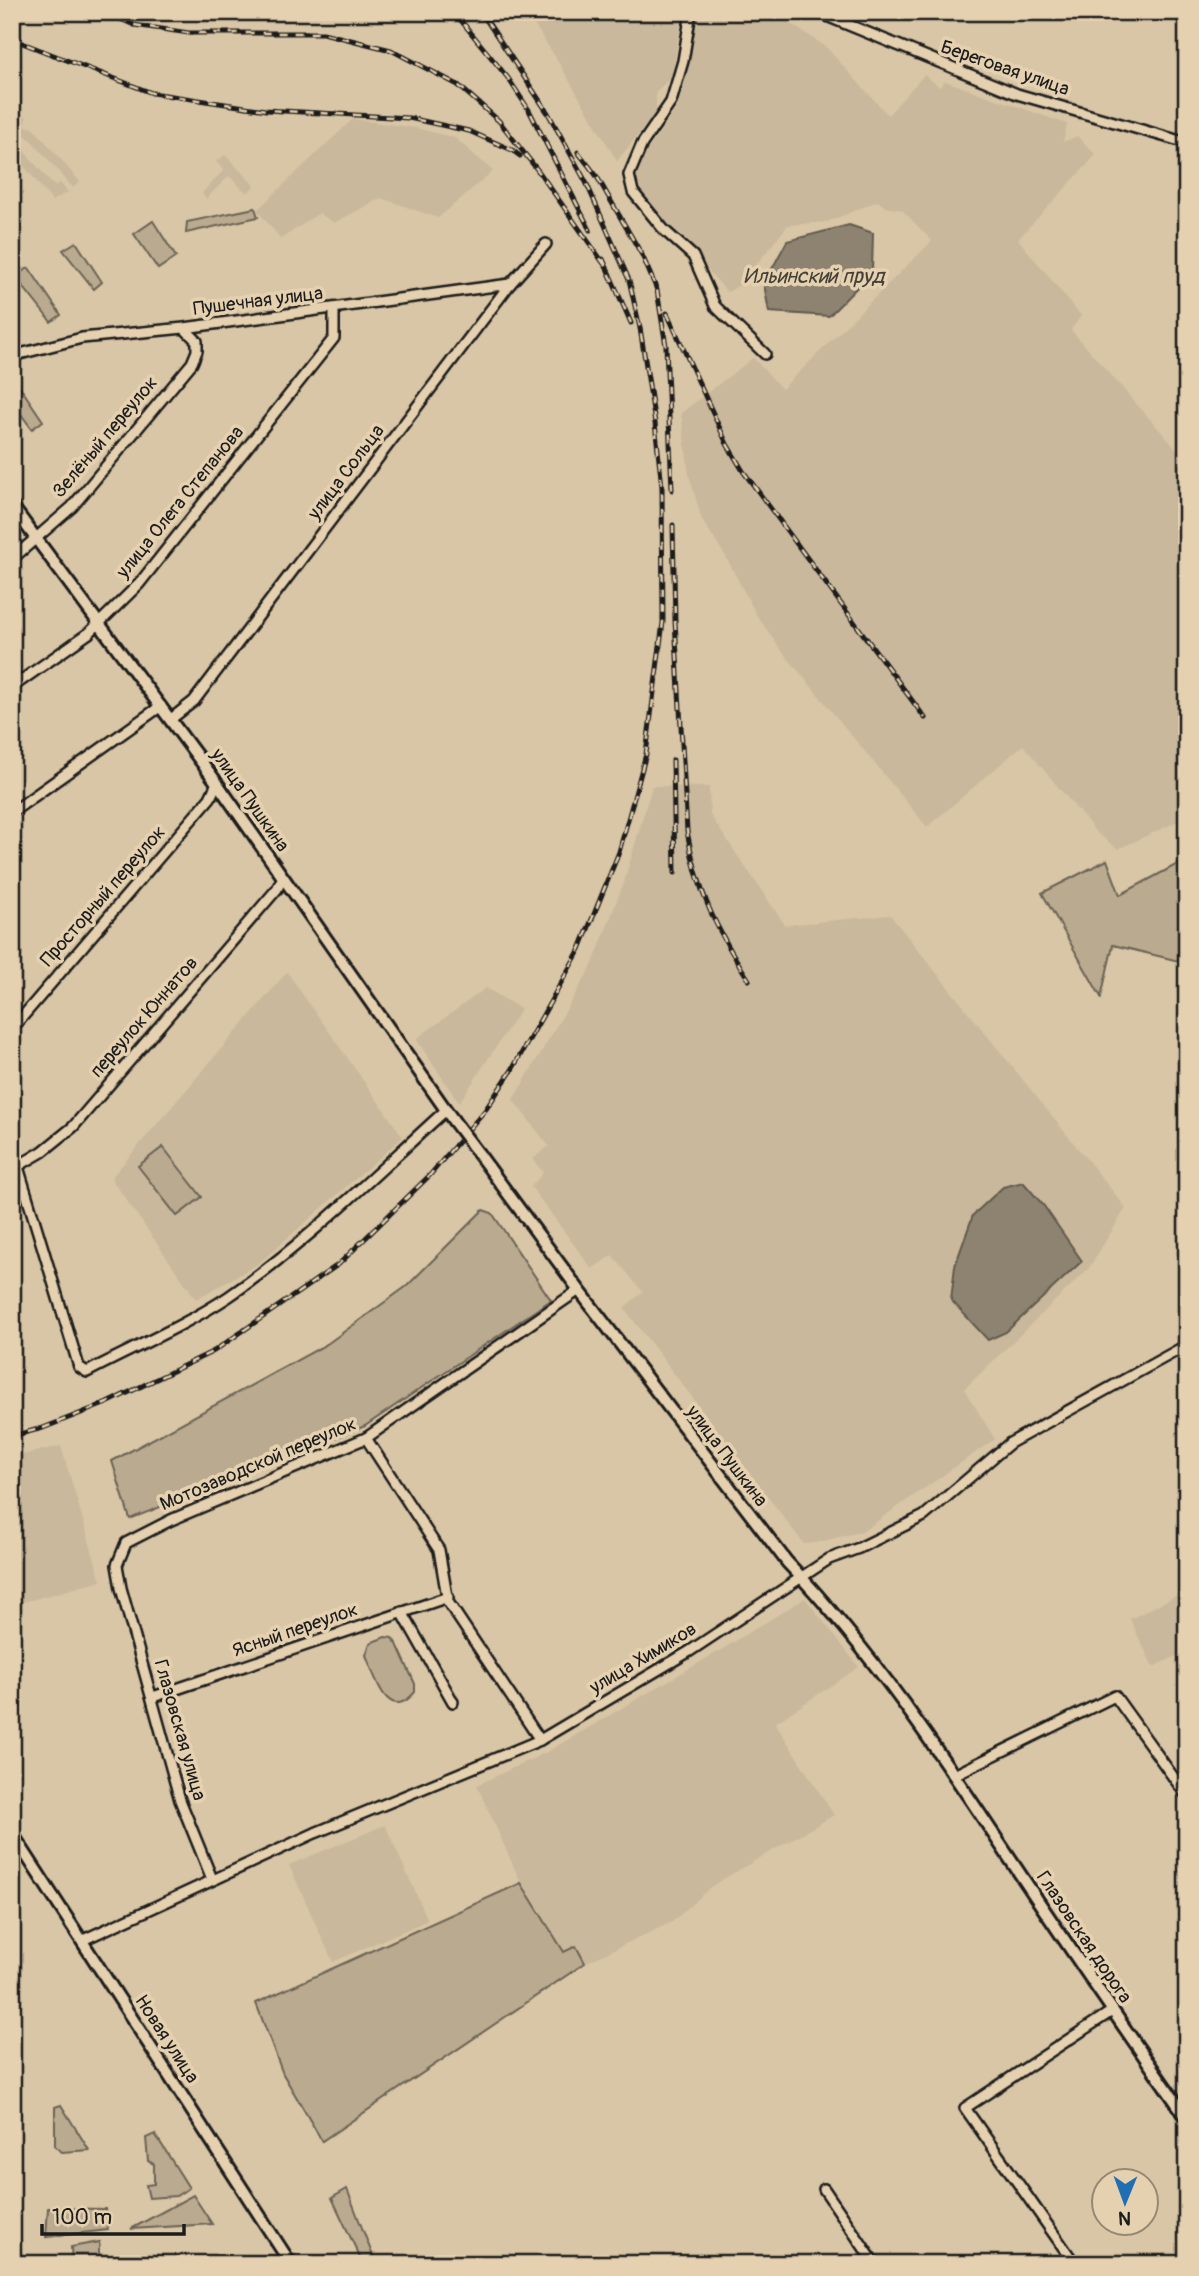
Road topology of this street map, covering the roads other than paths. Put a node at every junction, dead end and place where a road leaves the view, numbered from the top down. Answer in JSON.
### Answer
{"nodes":[{"id":1,"x":691,"y":12,"type":"edge"},
{"id":2,"x":817,"y":12,"type":"edge"},
{"id":3,"x":1187,"y":143,"type":"edge"},
{"id":4,"x":546,"y":244,"type":"dead end"},
{"id":5,"x":510,"y":284,"type":"junction"},
{"id":6,"x":334,"y":309,"type":"junction"},
{"id":7,"x":184,"y":328,"type":"junction"},
{"id":8,"x":765,"y":354,"type":"dead end"},
{"id":9,"x":12,"y":356,"type":"edge"},
{"id":10,"x":12,"y":506,"type":"edge"},
{"id":11,"x":36,"y":537,"type":"junction"},
{"id":12,"x":12,"y":559,"type":"edge"},
{"id":13,"x":98,"y":622,"type":"junction"},
{"id":14,"x":12,"y":687,"type":"edge"},
{"id":15,"x":162,"y":706,"type":"junction"},
{"id":16,"x":171,"y":719,"type":"junction"},
{"id":17,"x":217,"y":783,"type":"junction"},
{"id":18,"x":12,"y":812,"type":"edge"},
{"id":19,"x":283,"y":877,"type":"junction"},
{"id":20,"x":12,"y":1029,"type":"edge"},
{"id":21,"x":446,"y":1110,"type":"junction"},
{"id":22,"x":12,"y":1147,"type":"edge"},
{"id":23,"x":18,"y":1166,"type":"junction"},
{"id":24,"x":579,"y":1290,"type":"junction"},
{"id":25,"x":1187,"y":1345,"type":"edge"},
{"id":26,"x":366,"y":1438,"type":"junction"},
{"id":27,"x":801,"y":1577,"type":"junction"},
{"id":28,"x":121,"y":1588,"type":"joint"},
{"id":29,"x":448,"y":1597,"type":"junction"},
{"id":30,"x":402,"y":1612,"type":"junction"},
{"id":31,"x":153,"y":1697,"type":"junction"},
{"id":32,"x":453,"y":1702,"type":"dead end"},
{"id":33,"x":540,"y":1740,"type":"junction"},
{"id":34,"x":954,"y":1775,"type":"junction"},
{"id":35,"x":1187,"y":1796,"type":"edge"},
{"id":36,"x":12,"y":1833,"type":"edge"},
{"id":37,"x":212,"y":1879,"type":"junction"},
{"id":38,"x":83,"y":1940,"type":"junction"},
{"id":39,"x":1112,"y":2011,"type":"junction"},
{"id":40,"x":1187,"y":2118,"type":"edge"},
{"id":41,"x":824,"y":2189,"type":"dead end"},
{"id":42,"x":291,"y":2264,"type":"edge"},
{"id":43,"x":875,"y":2264,"type":"edge"},
{"id":44,"x":1075,"y":2264,"type":"edge"}],
"edges":[{"from":1,"to":8,"type":"street"},
{"from":2,"to":3,"type":"street","name":"Береговая улица"},
{"from":4,"to":5,"type":"street","name":"улица Сольца"},
{"from":5,"to":6,"type":"street","name":"Пушечная улица"},
{"from":5,"to":16,"type":"street","name":"улица Сольца"},
{"from":6,"to":7,"type":"street","name":"Пушечная улица"},
{"from":6,"to":13,"type":"street","name":"улица Олега Степанова"},
{"from":7,"to":9,"type":"street","name":"Пушечная улица"},
{"from":7,"to":11,"type":"street","name":"Зелёный переулок"},
{"from":10,"to":11,"type":"street","name":"улица Пушкина"},
{"from":11,"to":12,"type":"street","name":"Зелёный переулок"},
{"from":11,"to":13,"type":"street","name":"улица Пушкина"},
{"from":13,"to":14,"type":"street","name":"улица Олега Степанова"},
{"from":13,"to":15,"type":"street","name":"улица Пушкина"},
{"from":15,"to":16,"type":"street","name":"улица Пушкина"},
{"from":15,"to":18,"type":"street"},
{"from":16,"to":17,"type":"street","name":"улица Пушкина"},
{"from":17,"to":19,"type":"street","name":"улица Пушкина"},
{"from":17,"to":20,"type":"street","name":"Просторный переулок"},
{"from":19,"to":21,"type":"street","name":"улица Пушкина"},
{"from":19,"to":23,"type":"street","name":"переулок Юннатов"},
{"from":21,"to":23,"type":"street"},
{"from":21,"to":24,"type":"street","name":"улица Пушкина","bridge":true},
{"from":22,"to":23,"type":"street"},
{"from":24,"to":26,"type":"street","name":"Мотозаводской переулок"},
{"from":24,"to":27,"type":"street","name":"улица Пушкина"},
{"from":25,"to":27,"type":"street","name":"улица Химиков"},
{"from":26,"to":28,"type":"street","name":"Мотозаводской переулок"},
{"from":26,"to":29,"type":"street"},
{"from":27,"to":33,"type":"street","name":"улица Химиков"},
{"from":27,"to":34,"type":"street","name":"улица Пушкина"},
{"from":28,"to":31,"type":"street","name":"Глазовская улица"},
{"from":29,"to":30,"type":"street","name":"Ясный переулок"},
{"from":29,"to":33,"type":"street"},
{"from":30,"to":31,"type":"street","name":"Ясный переулок"},
{"from":30,"to":32,"type":"street"},
{"from":31,"to":37,"type":"street","name":"Глазовская улица"},
{"from":33,"to":37,"type":"street","name":"улица Химиков"},
{"from":34,"to":35,"type":"street"},
{"from":34,"to":39,"type":"street","name":"Глазовская дорога"},
{"from":36,"to":38,"type":"street","name":"Новая улица"},
{"from":37,"to":38,"type":"street","name":"улица Химиков"},
{"from":38,"to":42,"type":"street","name":"Новая улица"},
{"from":39,"to":40,"type":"street","name":"Глазовская дорога"},
{"from":39,"to":44,"type":"street"},
{"from":41,"to":43,"type":"street"}]}
